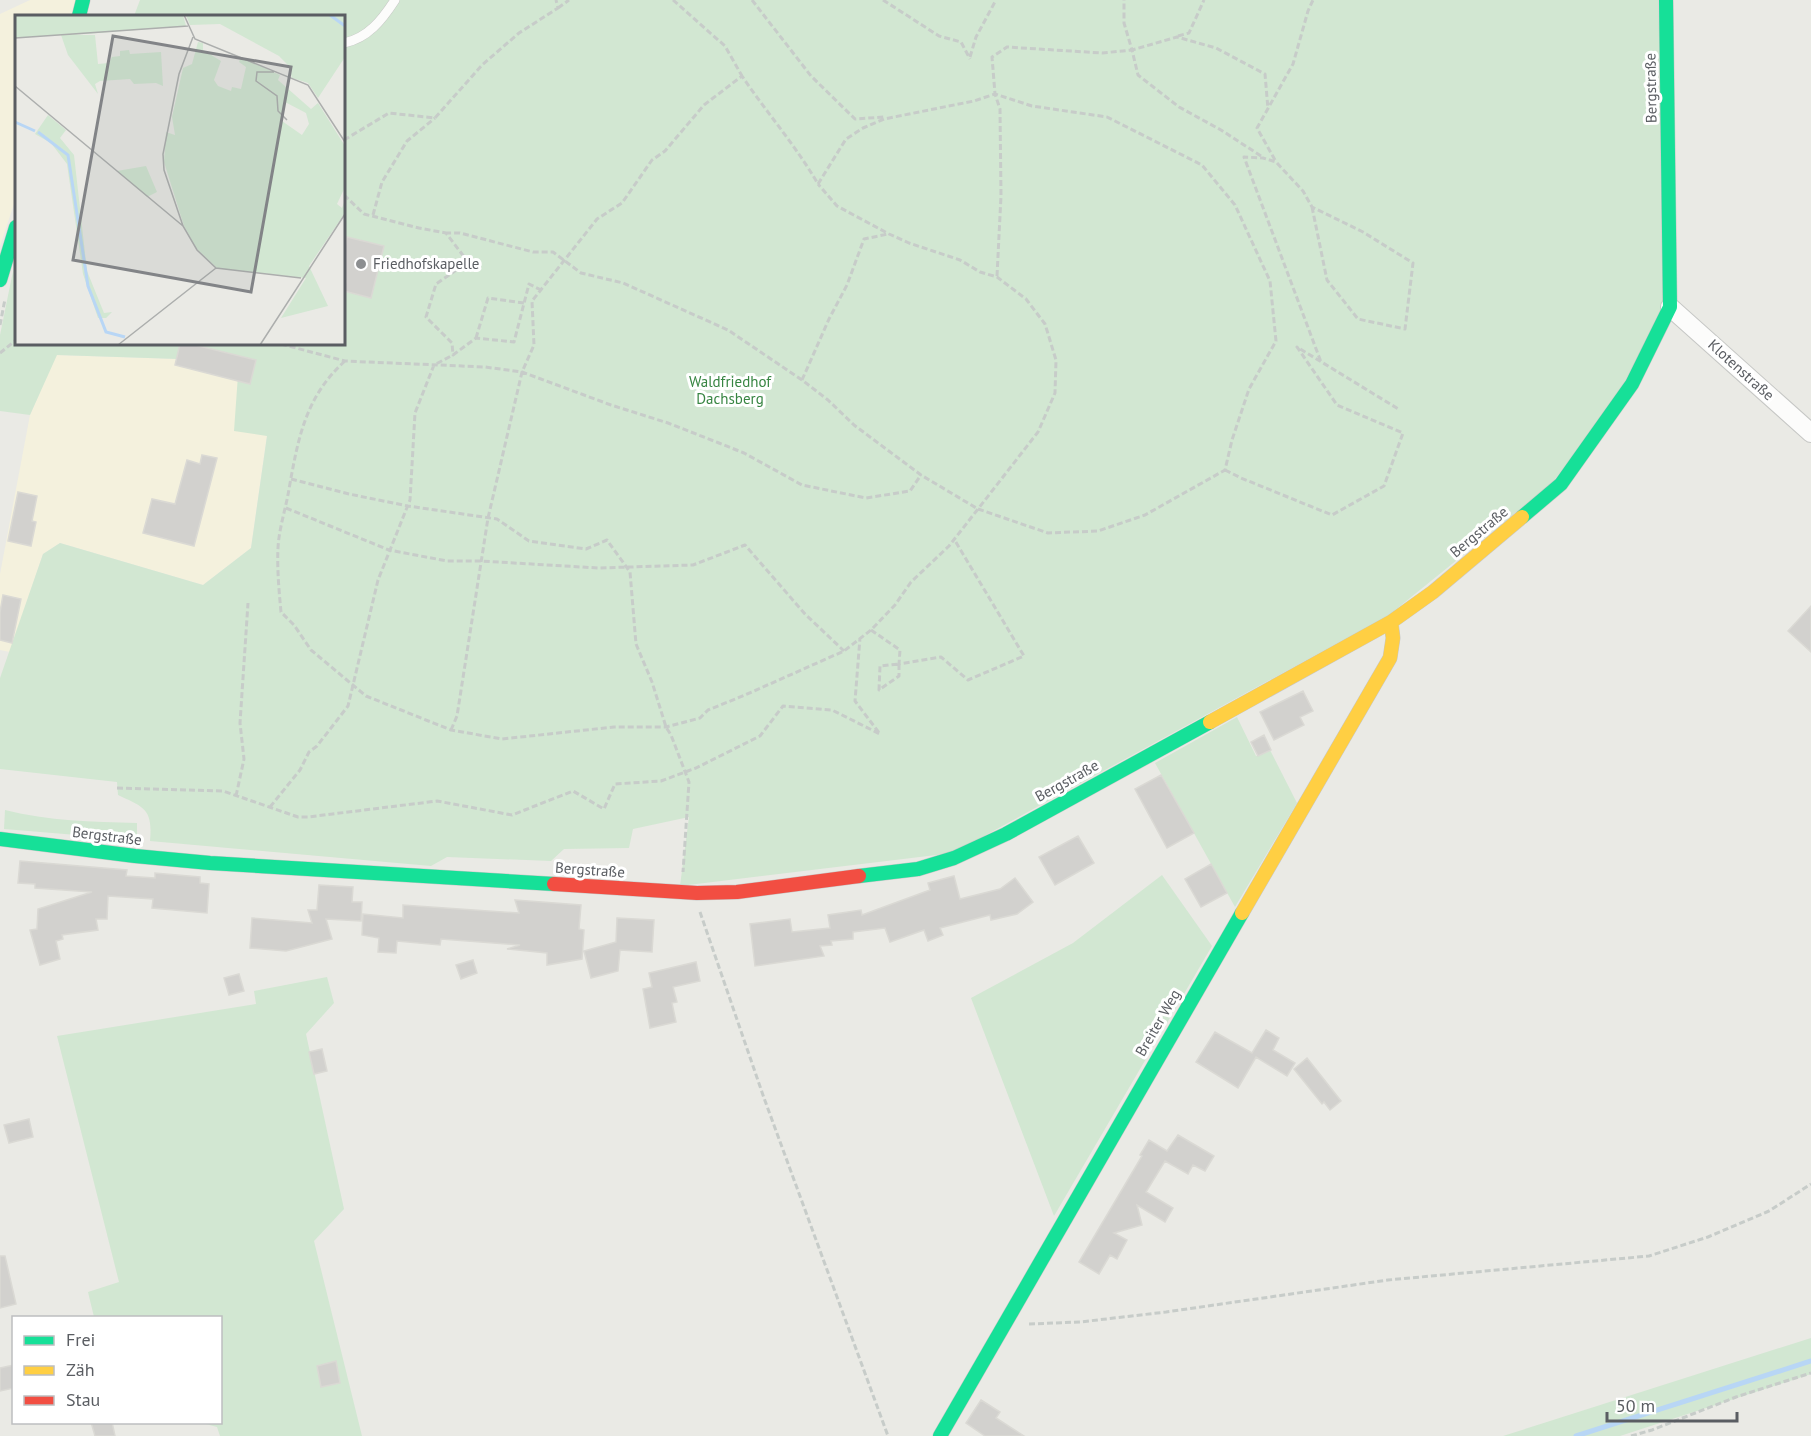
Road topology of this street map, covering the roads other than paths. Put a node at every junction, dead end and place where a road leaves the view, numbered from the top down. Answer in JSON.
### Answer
{"nodes":[{"id":1,"x":83,"y":0,"type":"edge"},
{"id":2,"x":395,"y":0,"type":"edge"},
{"id":3,"x":1666,"y":0,"type":"edge"},
{"id":4,"x":79,"y":15,"type":"edge"},
{"id":5,"x":345,"y":42,"type":"edge"},
{"id":6,"x":15,"y":230,"type":"edge"},
{"id":7,"x":0,"y":280,"type":"edge"},
{"id":8,"x":1670,"y":307,"type":"junction"},
{"id":9,"x":1811,"y":433,"type":"edge"},
{"id":10,"x":1391,"y":622,"type":"junction"},
{"id":11,"x":0,"y":839,"type":"edge"},
{"id":12,"x":939,"y":1436,"type":"edge"}],
"edges":[{"from":1,"to":4,"type":"street"},
{"from":2,"to":5,"type":"lane"},
{"from":3,"to":8,"type":"street","name":"Bergstraße"},
{"from":6,"to":7,"type":"street"},
{"from":8,"to":9,"type":"street","name":"Klotenstraße"},
{"from":8,"to":10,"type":"street","name":"Bergstraße"},
{"from":10,"to":11,"type":"street","name":"Bergstraße"},
{"from":10,"to":12,"type":"street","name":"Breiter Weg"}]}
